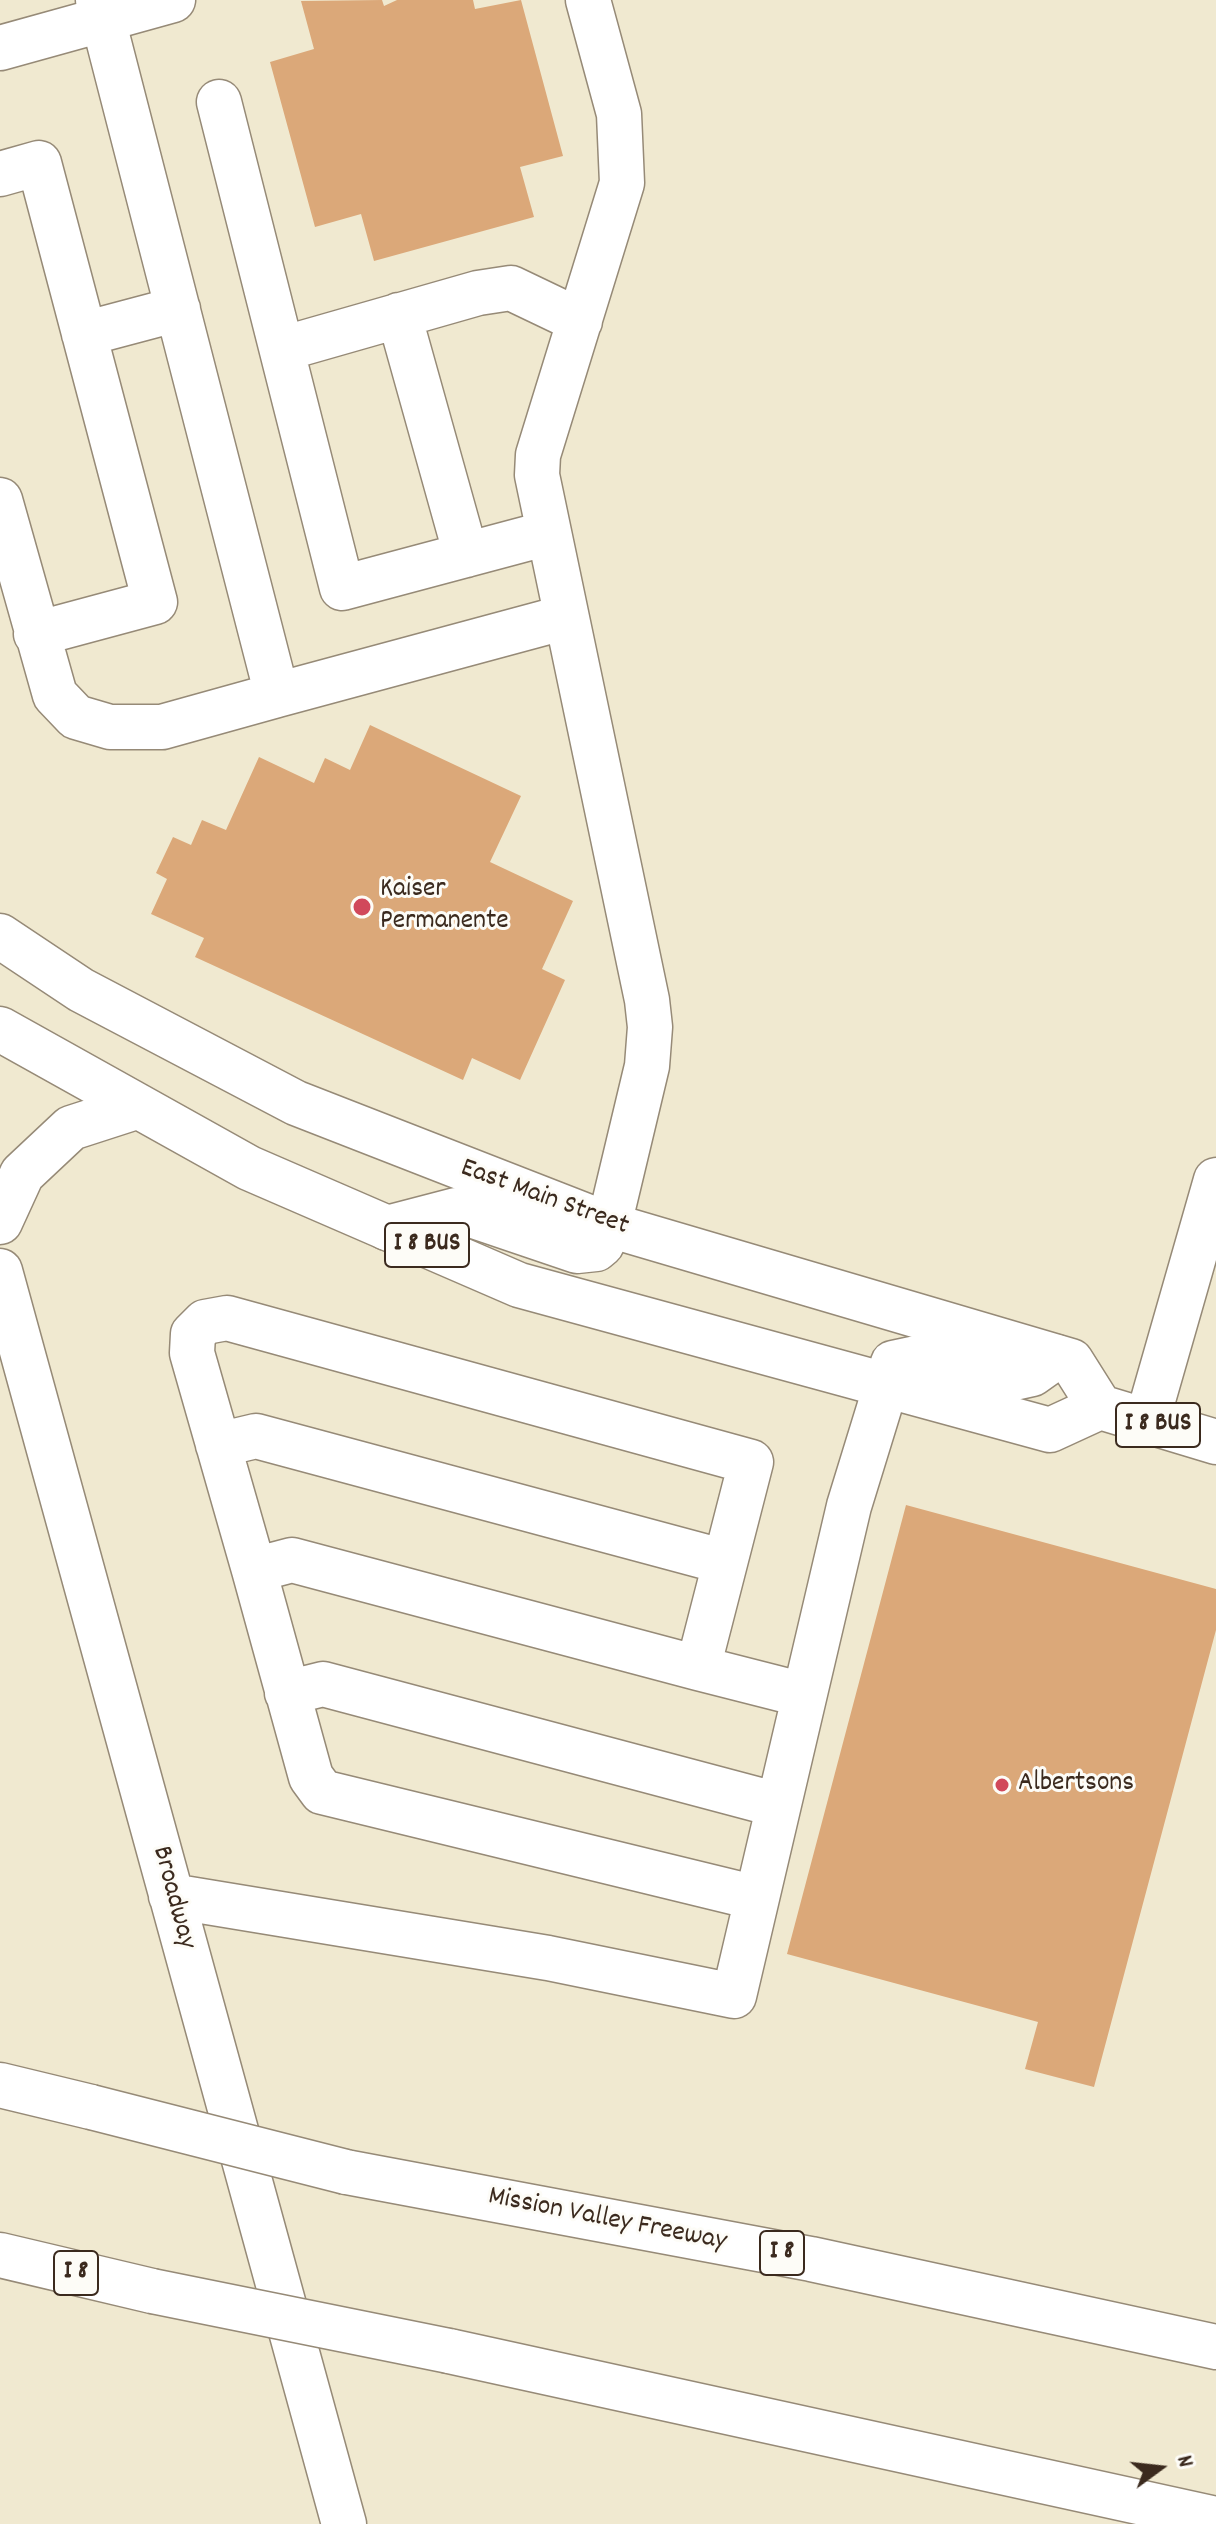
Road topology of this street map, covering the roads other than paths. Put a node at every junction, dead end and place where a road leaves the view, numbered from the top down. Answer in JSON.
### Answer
{"nodes":[{"id":1,"x":173,"y":0,"type":"edge"},
{"id":2,"x":588,"y":0,"type":"edge"},
{"id":3,"x":101,"y":10,"type":"edge"},
{"id":4,"x":0,"y":48,"type":"edge"},
{"id":5,"x":219,"y":102,"type":"dead end"},
{"id":6,"x":0,"y":174,"type":"edge"},
{"id":7,"x":178,"y":309,"type":"junction"},
{"id":8,"x":399,"y":315,"type":"junction"},
{"id":9,"x":580,"y":321,"type":"junction"},
{"id":10,"x":84,"y":334,"type":"junction"},
{"id":11,"x":282,"y":349,"type":"junction"},
{"id":12,"x":0,"y":500,"type":"edge"},
{"id":13,"x":548,"y":533,"type":"junction"},
{"id":14,"x":466,"y":555,"type":"junction"},
{"id":15,"x":566,"y":617,"type":"junction"},
{"id":16,"x":36,"y":634,"type":"junction"},
{"id":17,"x":277,"y":695,"type":"junction"},
{"id":18,"x":0,"y":936,"type":"edge"},
{"id":19,"x":0,"y":1029,"type":"edge"},
{"id":20,"x":136,"y":1107,"type":"junction"},
{"id":21,"x":1216,"y":1180,"type":"edge"},
{"id":22,"x":0,"y":1222,"type":"edge"},
{"id":23,"x":609,"y":1225,"type":"junction"},
{"id":24,"x":387,"y":1228,"type":"junction"},
{"id":25,"x":0,"y":1271,"type":"edge"},
{"id":26,"x":1202,"y":1279,"type":"edge"},
{"id":27,"x":1056,"y":1357,"type":"junction"},
{"id":28,"x":884,"y":1386,"type":"junction"},
{"id":29,"x":1100,"y":1407,"type":"junction"},
{"id":30,"x":1147,"y":1421,"type":"junction"},
{"id":31,"x":1216,"y":1442,"type":"edge"},
{"id":32,"x":218,"y":1445,"type":"junction"},
{"id":33,"x":725,"y":1562,"type":"junction"},
{"id":34,"x":254,"y":1570,"type":"junction"},
{"id":35,"x":698,"y":1668,"type":"junction"},
{"id":36,"x":287,"y":1693,"type":"junction"},
{"id":37,"x":804,"y":1695,"type":"junction"},
{"id":38,"x":778,"y":1805,"type":"junction"},
{"id":39,"x":171,"y":1896,"type":"junction"},
{"id":40,"x":757,"y":1898,"type":"junction"},
{"id":41,"x":0,"y":2085,"type":"edge"},
{"id":42,"x":0,"y":2255,"type":"edge"},
{"id":43,"x":1216,"y":2347,"type":"edge"},
{"id":44,"x":1089,"y":2492,"type":"junction"},
{"id":45,"x":1216,"y":2519,"type":"edge"},
{"id":46,"x":344,"y":2524,"type":"edge"},
{"id":47,"x":1202,"y":2524,"type":"edge"}],
"edges":[{"from":1,"to":3,"type":"main road"},
{"from":2,"to":9,"type":"main road"},
{"from":3,"to":4,"type":"main road"},
{"from":3,"to":7,"type":"main road"},
{"from":5,"to":11,"type":"main road"},
{"from":6,"to":10,"type":"main road"},
{"from":7,"to":10,"type":"main road"},
{"from":7,"to":17,"type":"main road"},
{"from":8,"to":9,"type":"main road"},
{"from":8,"to":11,"type":"main road"},
{"from":8,"to":14,"type":"main road"},
{"from":9,"to":13,"type":"main road"},
{"from":10,"to":16,"type":"main road"},
{"from":11,"to":14,"type":"main road"},
{"from":12,"to":16,"type":"main road"},
{"from":13,"to":14,"type":"main road"},
{"from":13,"to":15,"type":"main road"},
{"from":15,"to":17,"type":"main road"},
{"from":15,"to":23,"type":"main road"},
{"from":16,"to":17,"type":"main road"},
{"from":18,"to":23,"type":"main road","name":"East Main Street","number":"I 8 BUS"},
{"from":19,"to":20,"type":"main road","number":"I 8 BUS"},
{"from":20,"to":22,"type":"main road"},
{"from":20,"to":24,"type":"main road","number":"I 8 BUS"},
{"from":21,"to":26,"type":"main road"},
{"from":23,"to":24,"type":"main road"},
{"from":23,"to":27,"type":"main road","name":"East Main Street","number":"I 8 BUS"},
{"from":24,"to":28,"type":"main road","number":"I 8 BUS"},
{"from":25,"to":39,"type":"main road","name":"Broadway"},
{"from":26,"to":30,"type":"main road"},
{"from":27,"to":28,"type":"main road"},
{"from":27,"to":29,"type":"main road","name":"East Main Street","number":"I 8 BUS"},
{"from":28,"to":29,"type":"main road","number":"I 8 BUS"},
{"from":28,"to":37,"type":"main road"},
{"from":29,"to":30,"type":"main road","number":"I 8 BUS"},
{"from":30,"to":31,"type":"main road","number":"I 8 BUS"},
{"from":32,"to":33,"type":"main road"},
{"from":32,"to":33,"type":"main road"},
{"from":32,"to":34,"type":"main road"},
{"from":33,"to":35,"type":"main road"},
{"from":34,"to":35,"type":"main road"},
{"from":34,"to":36,"type":"main road"},
{"from":35,"to":37,"type":"main road"},
{"from":36,"to":38,"type":"main road"},
{"from":36,"to":40,"type":"main road"},
{"from":37,"to":38,"type":"main road"},
{"from":38,"to":40,"type":"main road"},
{"from":39,"to":40,"type":"main road"},
{"from":39,"to":46,"type":"main road","name":"Broadway"},
{"from":41,"to":43,"type":"main road","name":"Mission Valley Freeway","number":"I 8","bridge":true},
{"from":42,"to":44,"type":"main road","number":"I 8","bridge":true},
{"from":44,"to":45,"type":"main road","number":"I 8"},
{"from":44,"to":47,"type":"main road"}]}
